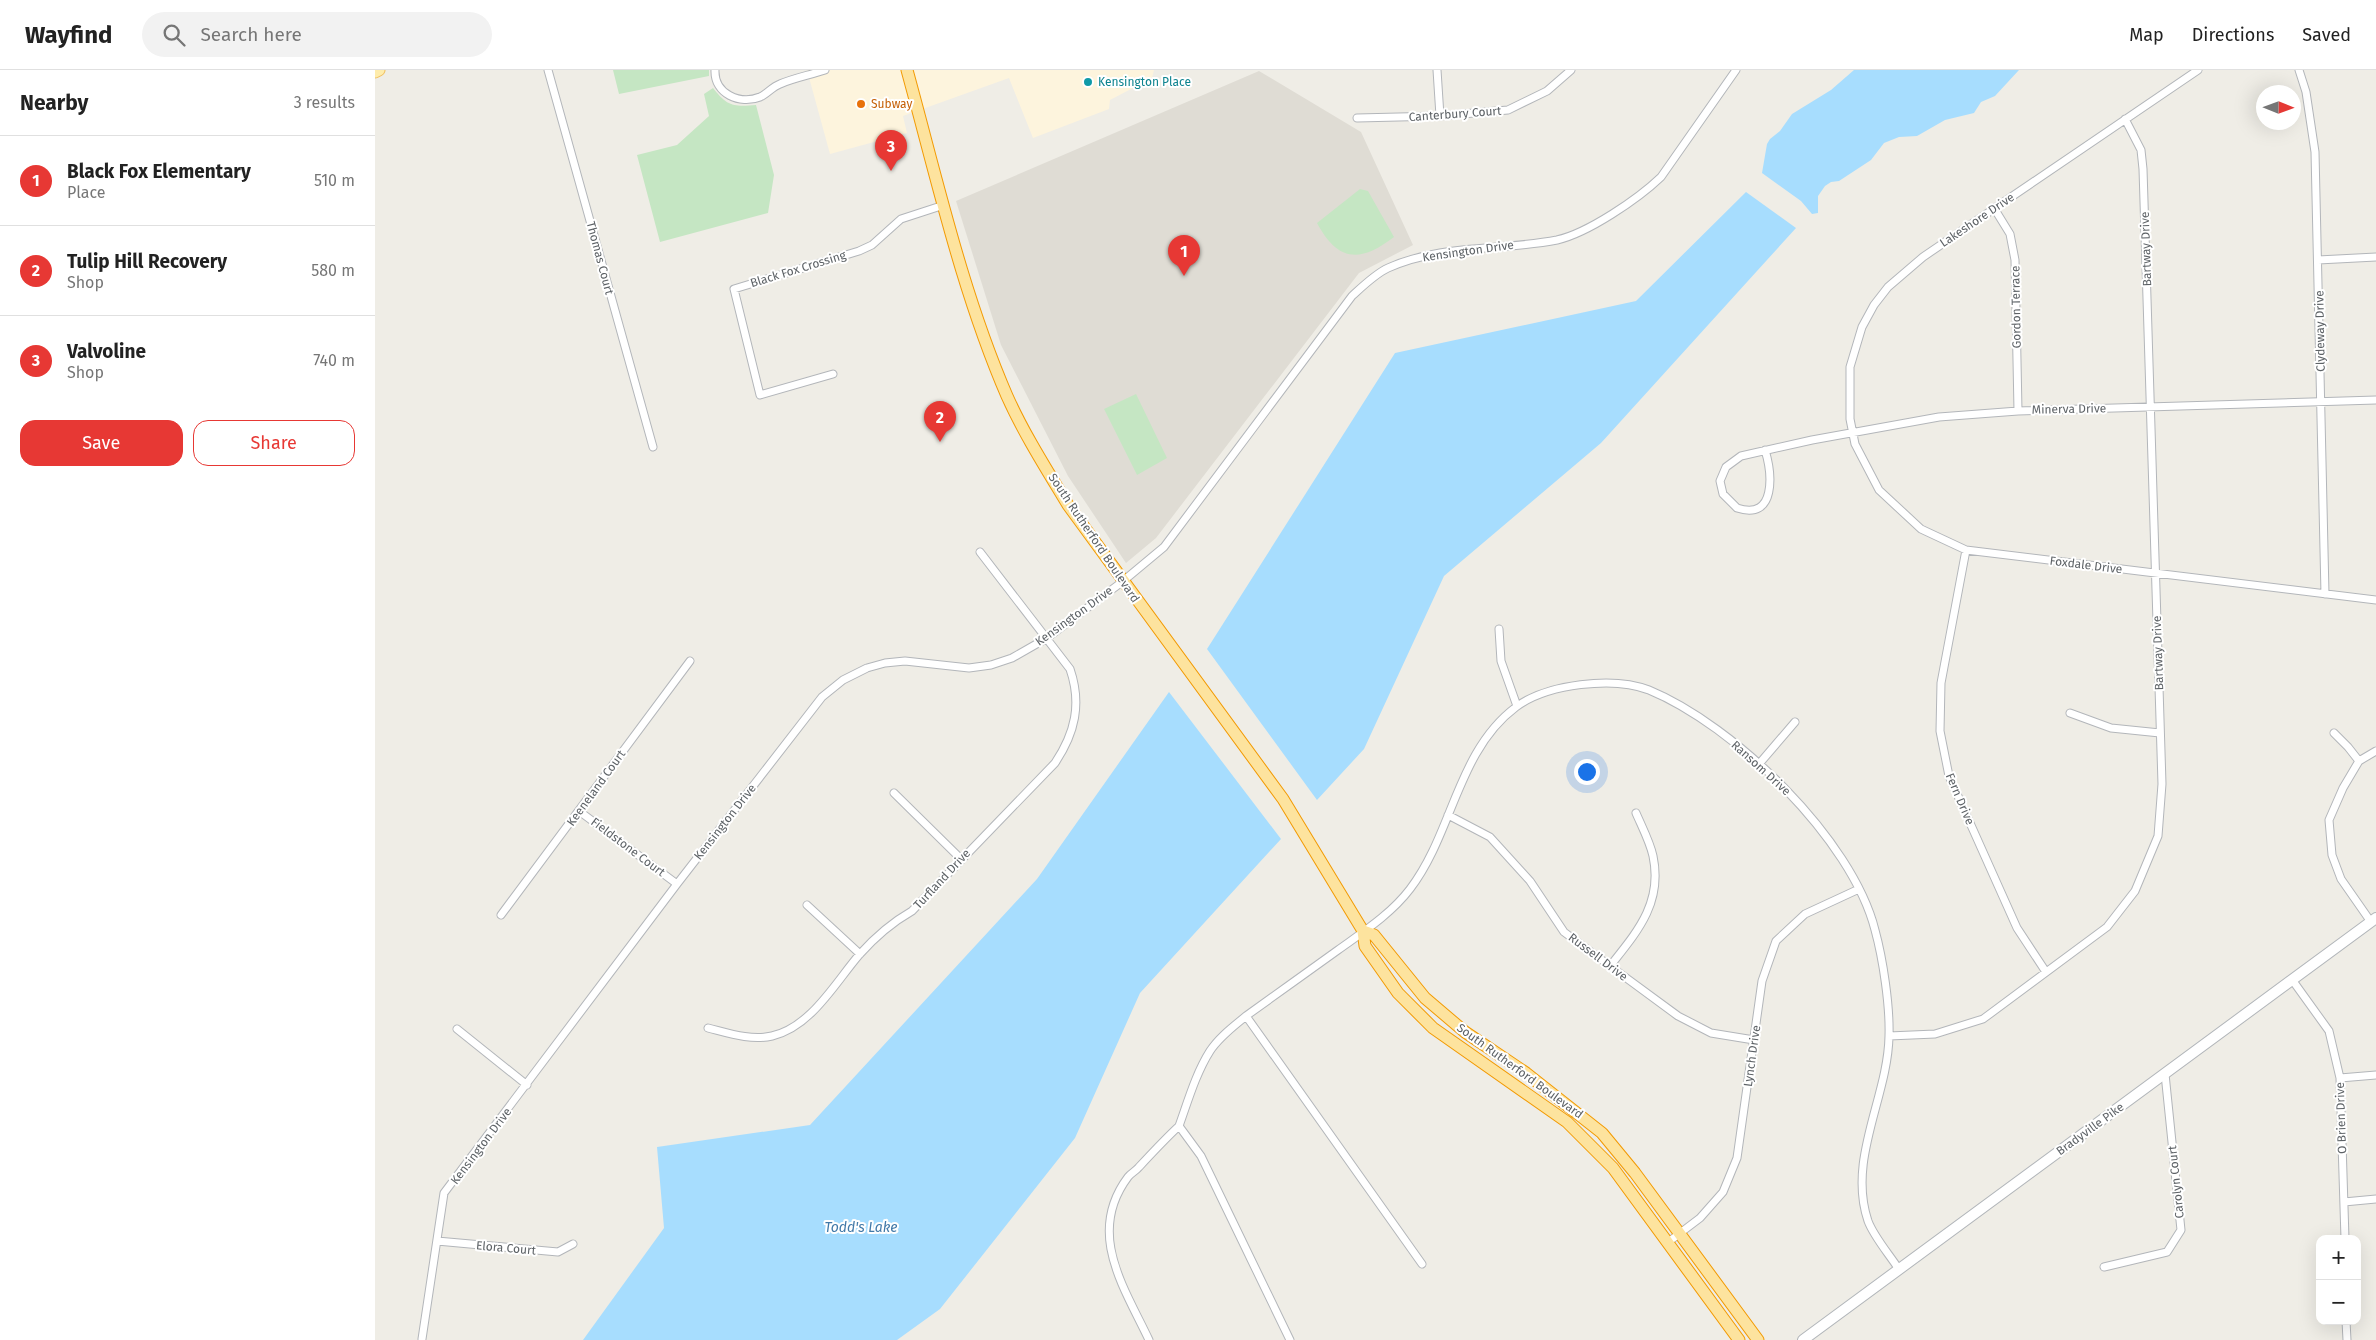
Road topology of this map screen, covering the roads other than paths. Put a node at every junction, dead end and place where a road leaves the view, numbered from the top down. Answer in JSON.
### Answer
{"nodes":[{"id":1,"x":379,"y":70,"type":"edge"},
{"id":2,"x":548,"y":70,"type":"edge"},
{"id":3,"x":715,"y":70,"type":"edge"},
{"id":4,"x":825,"y":70,"type":"edge"},
{"id":5,"x":907,"y":70,"type":"edge"},
{"id":6,"x":1437,"y":70,"type":"edge"},
{"id":7,"x":1571,"y":70,"type":"edge"},
{"id":8,"x":1736,"y":70,"type":"edge"},
{"id":9,"x":2197,"y":70,"type":"edge"},
{"id":10,"x":2299,"y":70,"type":"edge"},
{"id":11,"x":375,"y":72,"type":"edge"},
{"id":12,"x":1440,"y":116,"type":"junction"},
{"id":13,"x":1357,"y":118,"type":"dead end"},
{"id":14,"x":2125,"y":119,"type":"junction"},
{"id":15,"x":944,"y":205,"type":"junction"},
{"id":16,"x":1994,"y":208,"type":"junction"},
{"id":17,"x":2376,"y":258,"type":"edge"},
{"id":18,"x":2318,"y":260,"type":"junction"},
{"id":19,"x":833,"y":374,"type":"dead end"},
{"id":20,"x":2376,"y":400,"type":"edge"},
{"id":21,"x":2322,"y":402,"type":"junction"},
{"id":22,"x":2152,"y":408,"type":"junction"},
{"id":23,"x":2018,"y":411,"type":"junction"},
{"id":24,"x":1852,"y":432,"type":"junction"},
{"id":25,"x":653,"y":447,"type":"dead end"},
{"id":26,"x":1765,"y":450,"type":"junction"},
{"id":27,"x":1966,"y":550,"type":"junction"},
{"id":28,"x":980,"y":552,"type":"dead end"},
{"id":29,"x":2156,"y":573,"type":"junction"},
{"id":30,"x":1123,"y":582,"type":"junction"},
{"id":31,"x":2325,"y":594,"type":"junction"},
{"id":32,"x":2376,"y":600,"type":"edge"},
{"id":33,"x":1499,"y":629,"type":"dead end"},
{"id":34,"x":1047,"y":638,"type":"junction"},
{"id":35,"x":689,"y":661,"type":"dead end"},
{"id":36,"x":1517,"y":706,"type":"junction"},
{"id":37,"x":2070,"y":713,"type":"dead end"},
{"id":38,"x":1795,"y":722,"type":"dead end"},
{"id":39,"x":2160,"y":733,"type":"junction"},
{"id":40,"x":2334,"y":733,"type":"dead end"},
{"id":41,"x":2376,"y":752,"type":"edge"},
{"id":42,"x":2359,"y":762,"type":"junction"},
{"id":43,"x":1759,"y":764,"type":"junction"},
{"id":44,"x":894,"y":793,"type":"dead end"},
{"id":45,"x":579,"y":811,"type":"junction"},
{"id":46,"x":1636,"y":813,"type":"dead end"},
{"id":47,"x":1448,"y":815,"type":"junction"},
{"id":48,"x":961,"y":859,"type":"junction"},
{"id":49,"x":677,"y":884,"type":"junction"},
{"id":50,"x":1859,"y":889,"type":"junction"},
{"id":51,"x":807,"y":905,"type":"dead end"},
{"id":52,"x":501,"y":915,"type":"dead end"},
{"id":53,"x":2373,"y":920,"type":"edge"},
{"id":54,"x":1363,"y":932,"type":"junction"},
{"id":55,"x":860,"y":954,"type":"junction"},
{"id":56,"x":1610,"y":966,"type":"junction"},
{"id":57,"x":2046,"y":972,"type":"junction"},
{"id":58,"x":2293,"y":981,"type":"junction"},
{"id":59,"x":1247,"y":1016,"type":"junction"},
{"id":60,"x":708,"y":1028,"type":"dead end"},
{"id":61,"x":457,"y":1029,"type":"dead end"},
{"id":62,"x":1889,"y":1036,"type":"junction"},
{"id":63,"x":1754,"y":1040,"type":"junction"},
{"id":64,"x":2165,"y":1074,"type":"junction"},
{"id":65,"x":2376,"y":1075,"type":"edge"},
{"id":66,"x":2340,"y":1078,"type":"junction"},
{"id":67,"x":527,"y":1085,"type":"junction"},
{"id":68,"x":1179,"y":1126,"type":"junction"},
{"id":69,"x":2376,"y":1199,"type":"edge"},
{"id":70,"x":2344,"y":1202,"type":"junction"},
{"id":71,"x":1680,"y":1233,"type":"junction"},
{"id":72,"x":2345,"y":1235,"type":"edge"},
{"id":73,"x":437,"y":1241,"type":"junction"},
{"id":74,"x":1667,"y":1243,"type":"junction"},
{"id":75,"x":573,"y":1244,"type":"dead end"},
{"id":76,"x":1422,"y":1264,"type":"dead end"},
{"id":77,"x":2104,"y":1267,"type":"dead end"},
{"id":78,"x":1898,"y":1268,"type":"junction"},
{"id":79,"x":2346,"y":1325,"type":"edge"},
{"id":80,"x":422,"y":1339,"type":"edge"},
{"id":81,"x":1149,"y":1340,"type":"edge"},
{"id":82,"x":1290,"y":1340,"type":"edge"},
{"id":83,"x":1739,"y":1340,"type":"edge"},
{"id":84,"x":1758,"y":1340,"type":"edge"},
{"id":85,"x":1803,"y":1340,"type":"edge"},
{"id":86,"x":2347,"y":1340,"type":"edge"}],
"edges":[{"from":1,"to":11,"type":"main road"},
{"from":2,"to":25,"type":"street","name":"Thomas Court"},
{"from":3,"to":4,"type":"street"},
{"from":5,"to":15,"type":"highway","name":"South Rutherford Boulevard"},
{"from":6,"to":12,"type":"street"},
{"from":7,"to":12,"type":"street","name":"Canterbury Court"},
{"from":8,"to":30,"type":"street","name":"Kensington Drive"},
{"from":9,"to":14,"type":"street","name":"Lakeshore Drive"},
{"from":10,"to":18,"type":"street","name":"Clydeway Drive"},
{"from":12,"to":13,"type":"street","name":"Canterbury Court"},
{"from":14,"to":16,"type":"street","name":"Lakeshore Drive"},
{"from":14,"to":22,"type":"street","name":"Bartway Drive"},
{"from":15,"to":19,"type":"street","name":"Black Fox Crossing"},
{"from":15,"to":30,"type":"highway","name":"South Rutherford Boulevard"},
{"from":16,"to":23,"type":"street","name":"Gordon Terrace"},
{"from":16,"to":24,"type":"street","name":"Lakeshore Drive"},
{"from":17,"to":18,"type":"street"},
{"from":18,"to":21,"type":"street","name":"Clydeway Drive"},
{"from":20,"to":21,"type":"street","name":"Minerva Drive"},
{"from":21,"to":22,"type":"street","name":"Minerva Drive"},
{"from":21,"to":31,"type":"street","name":"Clydeway Drive"},
{"from":22,"to":23,"type":"street","name":"Minerva Drive"},
{"from":22,"to":29,"type":"street","name":"Bartway Drive"},
{"from":23,"to":24,"type":"street","name":"Minerva Drive"},
{"from":24,"to":26,"type":"street","name":"Minerva Drive"},
{"from":24,"to":27,"type":"street","name":"Foxdale Drive"},
{"from":26,"to":26,"type":"street","name":"Minerva Drive"},
{"from":27,"to":29,"type":"street","name":"Foxdale Drive"},
{"from":27,"to":57,"type":"street","name":"Fern Drive"},
{"from":28,"to":34,"type":"street","name":"Turfland Drive"},
{"from":29,"to":31,"type":"street","name":"Foxdale Drive"},
{"from":29,"to":39,"type":"street","name":"Bartway Drive"},
{"from":30,"to":34,"type":"street","name":"Kensington Drive"},
{"from":30,"to":54,"type":"highway","name":"South Rutherford Boulevard"},
{"from":31,"to":32,"type":"street","name":"Foxdale Drive"},
{"from":33,"to":36,"type":"street"},
{"from":34,"to":48,"type":"street","name":"Turfland Drive"},
{"from":34,"to":49,"type":"street","name":"Kensington Drive"},
{"from":35,"to":45,"type":"street","name":"Keeneland Court"},
{"from":36,"to":43,"type":"street","name":"Ransom Drive"},
{"from":36,"to":47,"type":"street","name":"Ransom Drive"},
{"from":37,"to":39,"type":"street"},
{"from":38,"to":43,"type":"street"},
{"from":39,"to":57,"type":"street","name":"Bartway Drive"},
{"from":40,"to":42,"type":"street"},
{"from":41,"to":42,"type":"street"},
{"from":42,"to":53,"type":"street"},
{"from":43,"to":50,"type":"street","name":"Ransom Drive"},
{"from":44,"to":48,"type":"street"},
{"from":45,"to":49,"type":"street","name":"Fieldstone Court"},
{"from":45,"to":52,"type":"street","name":"Keeneland Court"},
{"from":46,"to":56,"type":"street"},
{"from":47,"to":54,"type":"street","name":"Ransom Drive"},
{"from":47,"to":56,"type":"street","name":"Russell Drive"},
{"from":48,"to":55,"type":"street","name":"Turfland Drive"},
{"from":49,"to":67,"type":"street","name":"Kensington Drive"},
{"from":50,"to":62,"type":"street","name":"Ransom Drive"},
{"from":50,"to":63,"type":"street","name":"Lynch Drive"},
{"from":51,"to":55,"type":"street"},
{"from":53,"to":58,"type":"main road","name":"Bradyville Pike"},
{"from":54,"to":59,"type":"street","name":"Ransom Drive"},
{"from":54,"to":71,"type":"highway","name":"South Rutherford Boulevard"},
{"from":54,"to":74,"type":"highway","name":"South Rutherford Boulevard"},
{"from":55,"to":60,"type":"street","name":"Turfland Drive"},
{"from":56,"to":63,"type":"street","name":"Russell Drive"},
{"from":57,"to":62,"type":"street","name":"Bartway Drive"},
{"from":58,"to":64,"type":"main road","name":"Bradyville Pike"},
{"from":58,"to":66,"type":"street","name":"O Brien Drive"},
{"from":59,"to":68,"type":"street","name":"Ransom Drive"},
{"from":59,"to":76,"type":"street"},
{"from":61,"to":67,"type":"street"},
{"from":62,"to":78,"type":"street","name":"Ransom Drive"},
{"from":63,"to":71,"type":"street","name":"Lynch Drive"},
{"from":64,"to":77,"type":"street","name":"Carolyn Court"},
{"from":64,"to":78,"type":"main road","name":"Bradyville Pike"},
{"from":65,"to":66,"type":"street"},
{"from":66,"to":70,"type":"street","name":"O Brien Drive"},
{"from":67,"to":73,"type":"street","name":"Kensington Drive"},
{"from":68,"to":81,"type":"street"},
{"from":68,"to":82,"type":"street"},
{"from":69,"to":70,"type":"street"},
{"from":70,"to":72,"type":"street","name":"O Brien Drive"},
{"from":71,"to":74,"type":"street","name":"Lynch Drive"},
{"from":71,"to":84,"type":"highway","name":"South Rutherford Boulevard"},
{"from":73,"to":75,"type":"street","name":"Elora Court"},
{"from":73,"to":80,"type":"street","name":"Kensington Drive"},
{"from":74,"to":83,"type":"highway","name":"South Rutherford Boulevard"},
{"from":78,"to":85,"type":"main road","name":"Bradyville Pike"},
{"from":79,"to":86,"type":"street"}]}
